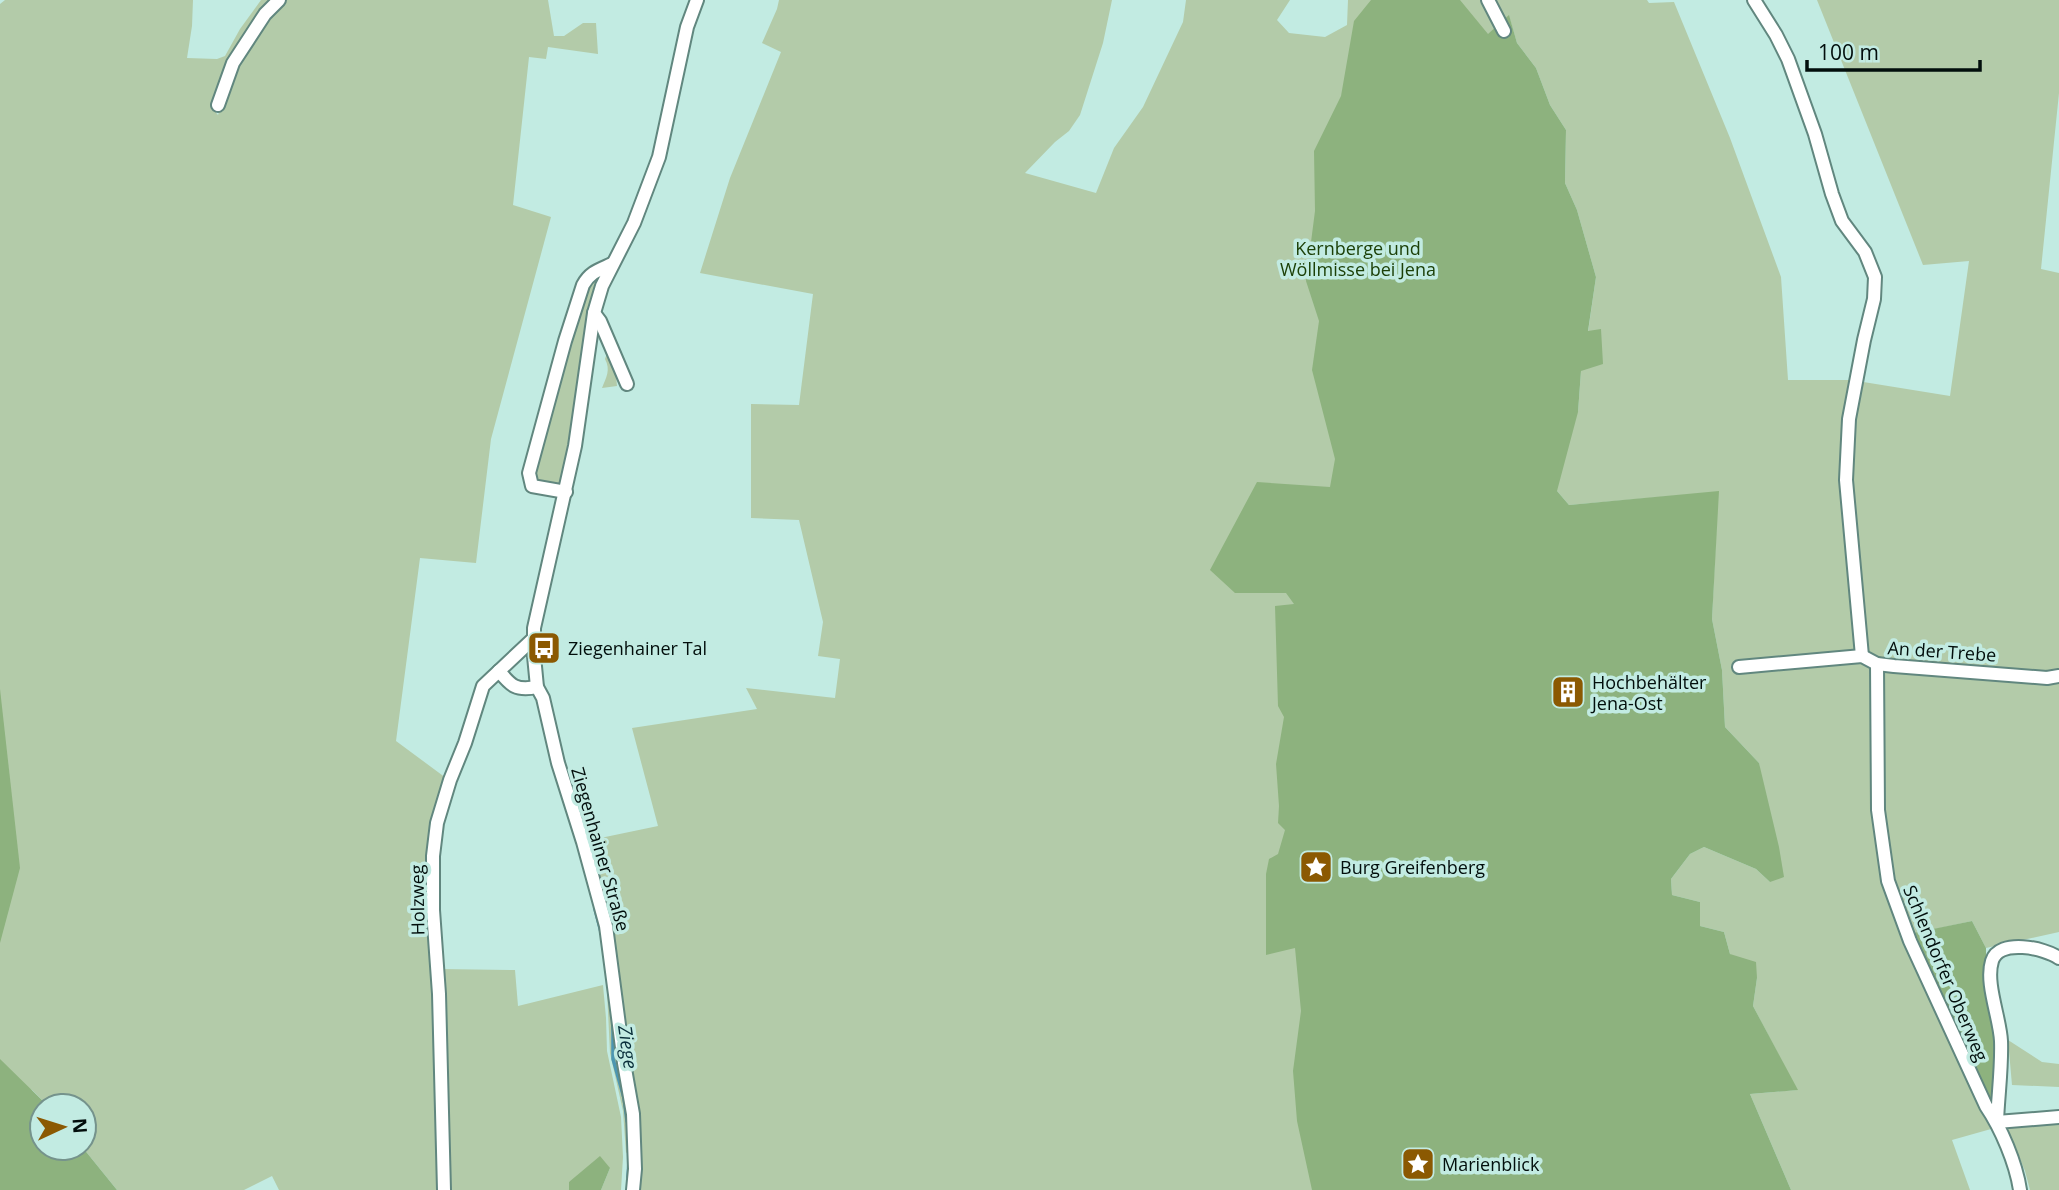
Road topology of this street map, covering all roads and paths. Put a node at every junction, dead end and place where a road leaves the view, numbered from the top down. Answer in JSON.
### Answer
{"nodes":[{"id":1,"x":279,"y":0,"type":"edge"},
{"id":2,"x":697,"y":0,"type":"edge"},
{"id":3,"x":1488,"y":0,"type":"edge"},
{"id":4,"x":1754,"y":0,"type":"edge"},
{"id":5,"x":1504,"y":31,"type":"dead end"},
{"id":6,"x":218,"y":105,"type":"dead end"},
{"id":7,"x":612,"y":264,"type":"junction"},
{"id":8,"x":594,"y":313,"type":"junction"},
{"id":9,"x":627,"y":384,"type":"dead end"},
{"id":10,"x":566,"y":492,"type":"junction"},
{"id":11,"x":533,"y":639,"type":"junction"},
{"id":12,"x":1862,"y":656,"type":"junction"},
{"id":13,"x":1877,"y":664,"type":"junction"},
{"id":14,"x":1740,"y":667,"type":"dead end"},
{"id":15,"x":499,"y":671,"type":"junction"},
{"id":16,"x":2059,"y":676,"type":"edge"},
{"id":17,"x":537,"y":687,"type":"junction"},
{"id":18,"x":2059,"y":958,"type":"edge"},
{"id":19,"x":2059,"y":1117,"type":"edge"},
{"id":20,"x":1997,"y":1122,"type":"junction"},
{"id":21,"x":444,"y":1190,"type":"edge"},
{"id":22,"x":633,"y":1190,"type":"edge"},
{"id":23,"x":2020,"y":1190,"type":"edge"}],
"edges":[{"from":1,"to":6,"type":"street"},
{"from":2,"to":7,"type":"street","name":"Ziegenhainer Straße"},
{"from":3,"to":5,"type":"street"},
{"from":4,"to":12,"type":"street"},
{"from":7,"to":8,"type":"street","name":"Ziegenhainer Straße"},
{"from":7,"to":10,"type":"street","name":"Ziegenhainer Straße"},
{"from":8,"to":9,"type":"street"},
{"from":8,"to":10,"type":"street","name":"Ziegenhainer Straße"},
{"from":10,"to":11,"type":"street","name":"Ziegenhainer Straße"},
{"from":11,"to":15,"type":"street","name":"Holzweg"},
{"from":11,"to":17,"type":"street","name":"Ziegenhainer Straße"},
{"from":12,"to":13,"type":"street","name":"An der Trebe"},
{"from":12,"to":14,"type":"street","name":"An der Trebe"},
{"from":13,"to":16,"type":"street","name":"An der Trebe"},
{"from":13,"to":20,"type":"street","name":"Schlendorfer Oberweg"},
{"from":15,"to":17,"type":"street"},
{"from":15,"to":21,"type":"street","name":"Holzweg"},
{"from":17,"to":22,"type":"street","name":"Ziegenhainer Straße"},
{"from":18,"to":20,"type":"street"},
{"from":19,"to":20,"type":"street"},
{"from":20,"to":23,"type":"street"}]}
